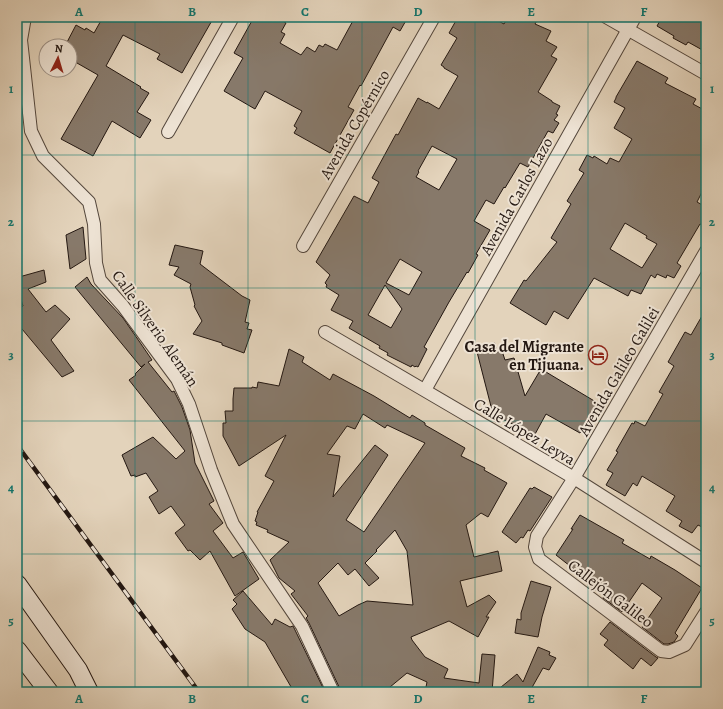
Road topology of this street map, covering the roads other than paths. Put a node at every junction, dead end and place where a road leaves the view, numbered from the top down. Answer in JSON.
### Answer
{"nodes":[{"id":1,"x":25,"y":17,"type":"edge"},
{"id":2,"x":232,"y":17,"type":"edge"},
{"id":3,"x":434,"y":17,"type":"edge"},
{"id":4,"x":606,"y":17,"type":"edge"},
{"id":5,"x":635,"y":17,"type":"edge"},
{"id":6,"x":628,"y":30,"type":"junction"},
{"id":7,"x":706,"y":74,"type":"edge"},
{"id":8,"x":168,"y":132,"type":"dead end"},
{"id":9,"x":302,"y":246,"type":"dead end"},
{"id":10,"x":706,"y":251,"type":"edge"},
{"id":11,"x":325,"y":332,"type":"dead end"},
{"id":12,"x":425,"y":390,"type":"junction"},
{"id":13,"x":574,"y":478,"type":"junction"},
{"id":14,"x":535,"y":548,"type":"joint"},
{"id":15,"x":706,"y":562,"type":"edge"},
{"id":16,"x":17,"y":584,"type":"edge"},
{"id":17,"x":706,"y":612,"type":"edge"},
{"id":18,"x":17,"y":650,"type":"edge"},
{"id":19,"x":78,"y":670,"type":"junction"},
{"id":20,"x":49,"y":692,"type":"edge"},
{"id":21,"x":89,"y":692,"type":"edge"},
{"id":22,"x":102,"y":692,"type":"edge"},
{"id":23,"x":333,"y":692,"type":"edge"}],
"edges":[{"from":1,"to":23,"type":"street","name":"Calle Silverio Alemán"},
{"from":2,"to":8,"type":"street"},
{"from":3,"to":9,"type":"street","name":"Avenida Copérnico"},
{"from":4,"to":6,"type":"street"},
{"from":5,"to":6,"type":"street","name":"Avenida Carlos Lazo"},
{"from":6,"to":7,"type":"street"},
{"from":6,"to":12,"type":"street","name":"Avenida Carlos Lazo"},
{"from":10,"to":13,"type":"street","name":"Avenida Galileo Galilei"},
{"from":11,"to":12,"type":"street","name":"Calle López Leyva"},
{"from":12,"to":13,"type":"street","name":"Calle López Leyva"},
{"from":13,"to":14,"type":"street","name":"Avenida Galileo Galilei"},
{"from":13,"to":15,"type":"street","name":"Calle López Leyva"},
{"from":14,"to":17,"type":"street","name":"Callejón Galileo"},
{"from":16,"to":19,"type":"main road"},
{"from":18,"to":20,"type":"main road"},
{"from":19,"to":21,"type":"main road"},
{"from":19,"to":22,"type":"main road"}]}
